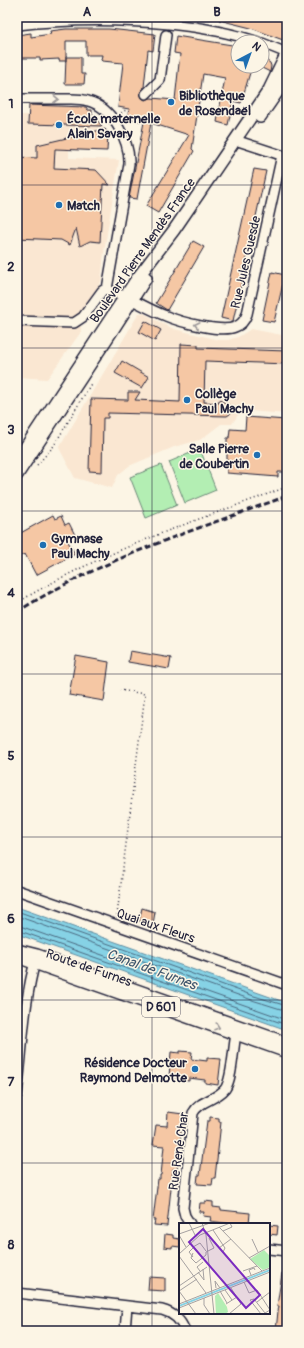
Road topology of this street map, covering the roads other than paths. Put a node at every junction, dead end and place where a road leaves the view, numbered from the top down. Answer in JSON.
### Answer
{"nodes":[{"id":1,"x":47,"y":19,"type":"edge"},
{"id":2,"x":141,"y":19,"type":"edge"},
{"id":3,"x":191,"y":22,"type":"edge"},
{"id":4,"x":17,"y":25,"type":"edge"},
{"id":5,"x":230,"y":34,"type":"edge"},
{"id":6,"x":166,"y":35,"type":"dead end"},
{"id":7,"x":270,"y":47,"type":"edge"},
{"id":8,"x":287,"y":53,"type":"edge"},
{"id":9,"x":287,"y":62,"type":"edge"},
{"id":10,"x":287,"y":78,"type":"edge"},
{"id":11,"x":146,"y":94,"type":"dead end"},
{"id":12,"x":17,"y":99,"type":"edge"},
{"id":13,"x":254,"y":124,"type":"junction"},
{"id":14,"x":238,"y":142,"type":"junction"},
{"id":15,"x":284,"y":156,"type":"edge"},
{"id":16,"x":106,"y":289,"type":"junction"},
{"id":17,"x":129,"y":297,"type":"junction"},
{"id":18,"x":17,"y":321,"type":"edge"},
{"id":19,"x":17,"y":460,"type":"edge"},
{"id":20,"x":17,"y":475,"type":"edge"},
{"id":21,"x":17,"y":890,"type":"edge"},
{"id":22,"x":17,"y":950,"type":"edge"},
{"id":23,"x":17,"y":957,"type":"edge"},
{"id":24,"x":36,"y":959,"type":"junction"},
{"id":25,"x":287,"y":985,"type":"edge"},
{"id":26,"x":237,"y":1029,"type":"junction"},
{"id":27,"x":287,"y":1043,"type":"edge"},
{"id":28,"x":287,"y":1052,"type":"edge"},
{"id":29,"x":17,"y":1054,"type":"edge"},
{"id":30,"x":19,"y":1080,"type":"junction"},
{"id":31,"x":17,"y":1095,"type":"edge"},
{"id":32,"x":189,"y":1223,"type":"edge"},
{"id":33,"x":270,"y":1249,"type":"edge"},
{"id":34,"x":287,"y":1251,"type":"edge"},
{"id":35,"x":17,"y":1293,"type":"edge"},
{"id":36,"x":127,"y":1306,"type":"junction"},
{"id":37,"x":125,"y":1331,"type":"edge"},
{"id":38,"x":185,"y":1331,"type":"edge"}],
"edges":[{"from":1,"to":2,"type":"street"},
{"from":1,"to":4,"type":"street"},
{"from":2,"to":3,"type":"street"},
{"from":3,"to":5,"type":"street"},
{"from":6,"to":11,"type":"street"},
{"from":7,"to":8,"type":"street"},
{"from":8,"to":14,"type":"main road","name":"Boulevard Pierre Mendès France"},
{"from":9,"to":13,"type":"main road","name":"Boulevard Pierre Mendès France"},
{"from":10,"to":13,"type":"main road","name":"Boulevard Pierre Mendès France"},
{"from":12,"to":16,"type":"street","one_way":true},
{"from":13,"to":14,"type":"main road","name":"Boulevard Pierre Mendès France"},
{"from":14,"to":15,"type":"street"},
{"from":14,"to":17,"type":"main road","name":"Boulevard Pierre Mendès France"},
{"from":15,"to":17,"type":"street","name":"Rue Jules Guesde","one_way":true},
{"from":16,"to":17,"type":"street","name":"Rue Jules Guesde"},
{"from":16,"to":18,"type":"street"},
{"from":17,"to":19,"type":"main road","name":"Boulevard Pierre Mendès France"},
{"from":17,"to":20,"type":"main road","name":"Boulevard Pierre Mendès France"},
{"from":21,"to":25,"type":"street","name":"Quai aux Fleurs"},
{"from":22,"to":24,"type":"main road","name":"Route de Furnes","number":"D 601"},
{"from":23,"to":24,"type":"main road","name":"Route de Furnes","number":"D 601"},
{"from":24,"to":26,"type":"main road","name":"Route de Furnes","number":"D 601"},
{"from":24,"to":30,"type":"street"},
{"from":26,"to":27,"type":"main road","name":"Route de Furnes","number":"D 601"},
{"from":26,"to":28,"type":"main road","name":"Route de Furnes","number":"D 601"},
{"from":26,"to":32,"type":"street","name":"Rue René Char"},
{"from":29,"to":30,"type":"street"},
{"from":30,"to":31,"type":"street"},
{"from":33,"to":34,"type":"street"},
{"from":35,"to":36,"type":"street"},
{"from":36,"to":37,"type":"street"},
{"from":36,"to":38,"type":"street"}]}
